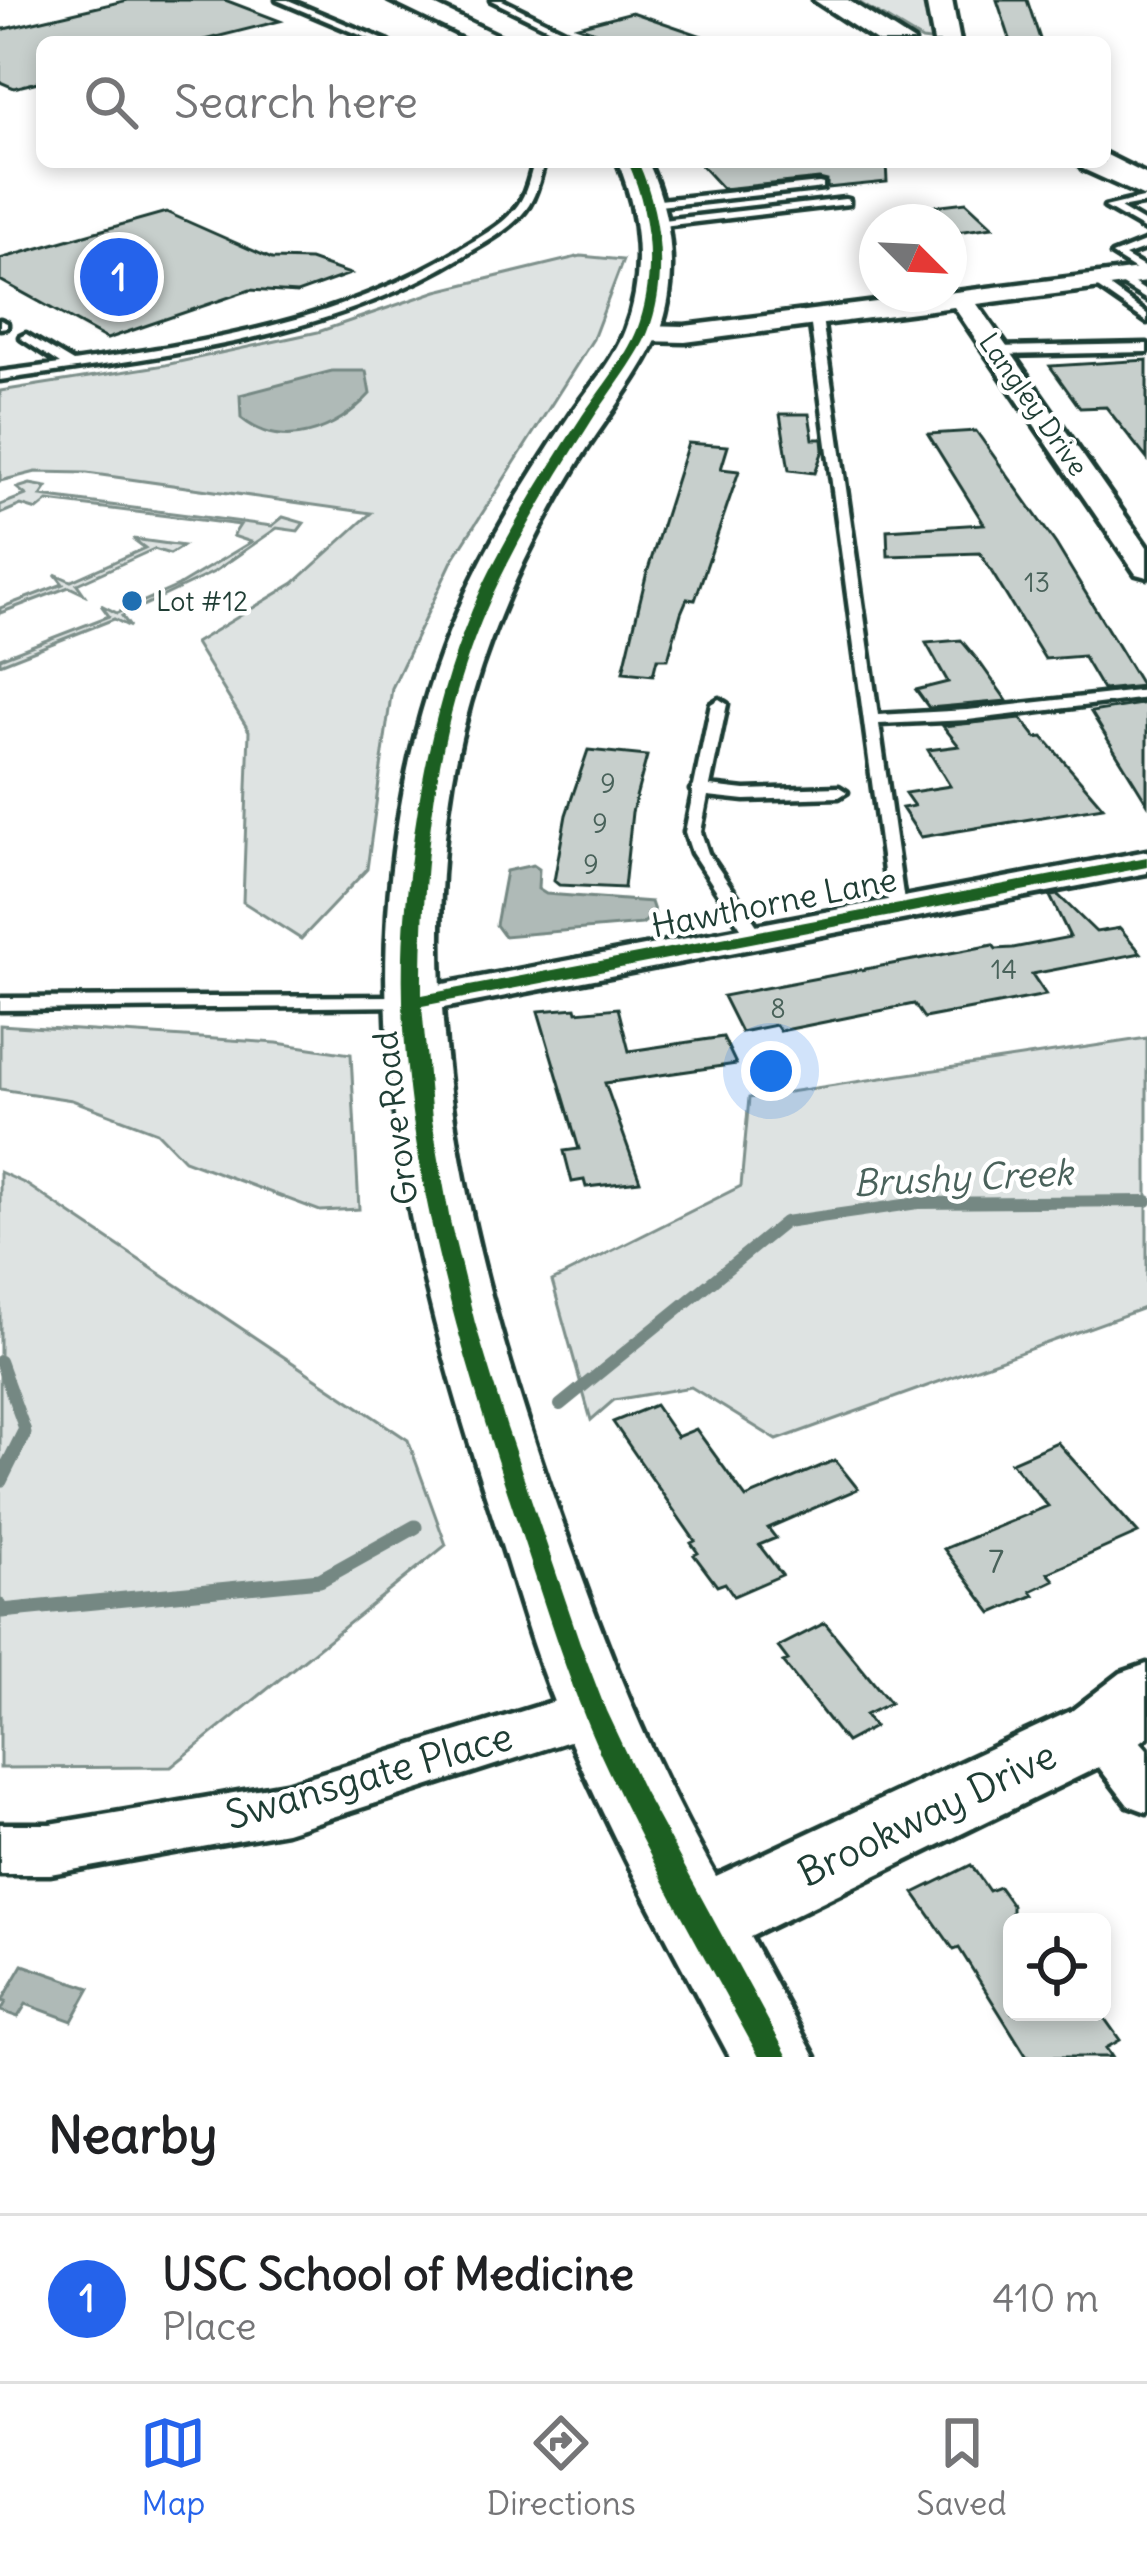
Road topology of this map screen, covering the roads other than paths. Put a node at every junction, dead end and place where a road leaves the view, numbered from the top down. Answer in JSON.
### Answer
{"nodes":[{"id":1,"x":281,"y":0,"type":"edge"},
{"id":2,"x":402,"y":0,"type":"edge"},
{"id":3,"x":495,"y":0,"type":"edge"},
{"id":4,"x":938,"y":0,"type":"edge"},
{"id":5,"x":817,"y":5,"type":"edge"},
{"id":6,"x":370,"y":36,"type":"edge"},
{"id":7,"x":484,"y":36,"type":"edge"},
{"id":8,"x":563,"y":36,"type":"edge"},
{"id":9,"x":851,"y":36,"type":"edge"},
{"id":10,"x":886,"y":36,"type":"edge"},
{"id":11,"x":945,"y":36,"type":"edge"},
{"id":12,"x":537,"y":168,"type":"edge"},
{"id":13,"x":1107,"y":168,"type":"edge"},
{"id":14,"x":819,"y":186,"type":"dead end"},
{"id":15,"x":1147,"y":188,"type":"edge"},
{"id":16,"x":646,"y":197,"type":"edge"},
{"id":17,"x":1147,"y":200,"type":"edge"},
{"id":18,"x":845,"y":202,"type":"dead end"},
{"id":19,"x":1147,"y":227,"type":"edge"},
{"id":20,"x":1147,"y":244,"type":"edge"},
{"id":21,"x":1147,"y":275,"type":"edge"},
{"id":22,"x":1108,"y":280,"type":"junction"},
{"id":23,"x":1147,"y":297,"type":"edge"},
{"id":24,"x":967,"y":299,"type":"edge"},
{"id":25,"x":967,"y":307,"type":"edge"},
{"id":26,"x":865,"y":312,"type":"edge"},
{"id":27,"x":817,"y":318,"type":"junction"},
{"id":28,"x":1147,"y":319,"type":"edge"},
{"id":29,"x":642,"y":333,"type":"junction"},
{"id":30,"x":26,"y":338,"type":"dead end"},
{"id":31,"x":1147,"y":348,"type":"edge"},
{"id":32,"x":997,"y":351,"type":"junction"},
{"id":33,"x":70,"y":365,"type":"junction"},
{"id":34,"x":0,"y":376,"type":"edge"},
{"id":35,"x":1147,"y":568,"type":"edge"},
{"id":36,"x":1147,"y":694,"type":"edge"},
{"id":37,"x":719,"y":704,"type":"dead end"},
{"id":38,"x":868,"y":721,"type":"junction"},
{"id":39,"x":699,"y":790,"type":"junction"},
{"id":40,"x":839,"y":792,"type":"dead end"},
{"id":41,"x":1147,"y":862,"type":"edge"},
{"id":42,"x":897,"y":908,"type":"junction"},
{"id":43,"x":755,"y":936,"type":"junction"},
{"id":44,"x":412,"y":1002,"type":"junction"},
{"id":45,"x":0,"y":1004,"type":"edge"},
{"id":46,"x":594,"y":1711,"type":"junction"},
{"id":47,"x":1123,"y":1713,"type":"edge"},
{"id":48,"x":1147,"y":1788,"type":"edge"},
{"id":49,"x":0,"y":1849,"type":"edge"},
{"id":50,"x":700,"y":1922,"type":"junction"},
{"id":51,"x":774,"y":2057,"type":"edge"}],
"edges":[{"from":1,"to":6,"type":"lane"},
{"from":2,"to":7,"type":"main road"},
{"from":3,"to":8,"type":"lane"},
{"from":4,"to":11,"type":"main road"},
{"from":5,"to":9,"type":"main road"},
{"from":5,"to":10,"type":"main road"},
{"from":12,"to":33,"type":"lane"},
{"from":13,"to":15,"type":"main road"},
{"from":14,"to":16,"type":"lane"},
{"from":16,"to":18,"type":"lane"},
{"from":16,"to":29,"type":"main road","name":"Grove Road"},
{"from":17,"to":19,"type":"lane"},
{"from":20,"to":21,"type":"lane"},
{"from":21,"to":22,"type":"street"},
{"from":22,"to":23,"type":"lane"},
{"from":22,"to":24,"type":"street"},
{"from":22,"to":28,"type":"lane"},
{"from":25,"to":32,"type":"street","name":"Langley Drive"},
{"from":26,"to":27,"type":"street"},
{"from":27,"to":29,"type":"street"},
{"from":27,"to":38,"type":"lane"},
{"from":29,"to":44,"type":"main road","name":"Grove Road"},
{"from":30,"to":33,"type":"lane"},
{"from":31,"to":32,"type":"lane"},
{"from":32,"to":35,"type":"street","name":"Langley Drive"},
{"from":33,"to":34,"type":"lane"},
{"from":36,"to":38,"type":"lane"},
{"from":37,"to":39,"type":"lane"},
{"from":38,"to":42,"type":"lane"},
{"from":39,"to":40,"type":"lane"},
{"from":39,"to":43,"type":"lane"},
{"from":41,"to":42,"type":"street","name":"Hawthorne Lane"},
{"from":42,"to":43,"type":"street","name":"Hawthorne Lane"},
{"from":43,"to":44,"type":"street","name":"Hawthorne Lane"},
{"from":44,"to":45,"type":"lane"},
{"from":44,"to":46,"type":"main road","name":"Grove Road"},
{"from":46,"to":49,"type":"street","name":"Swansgate Place"},
{"from":46,"to":50,"type":"main road","name":"Grove Road"},
{"from":47,"to":48,"type":"street"},
{"from":47,"to":50,"type":"main road","name":"Brookway Drive"},
{"from":50,"to":51,"type":"main road","name":"Grove Road"}]}
